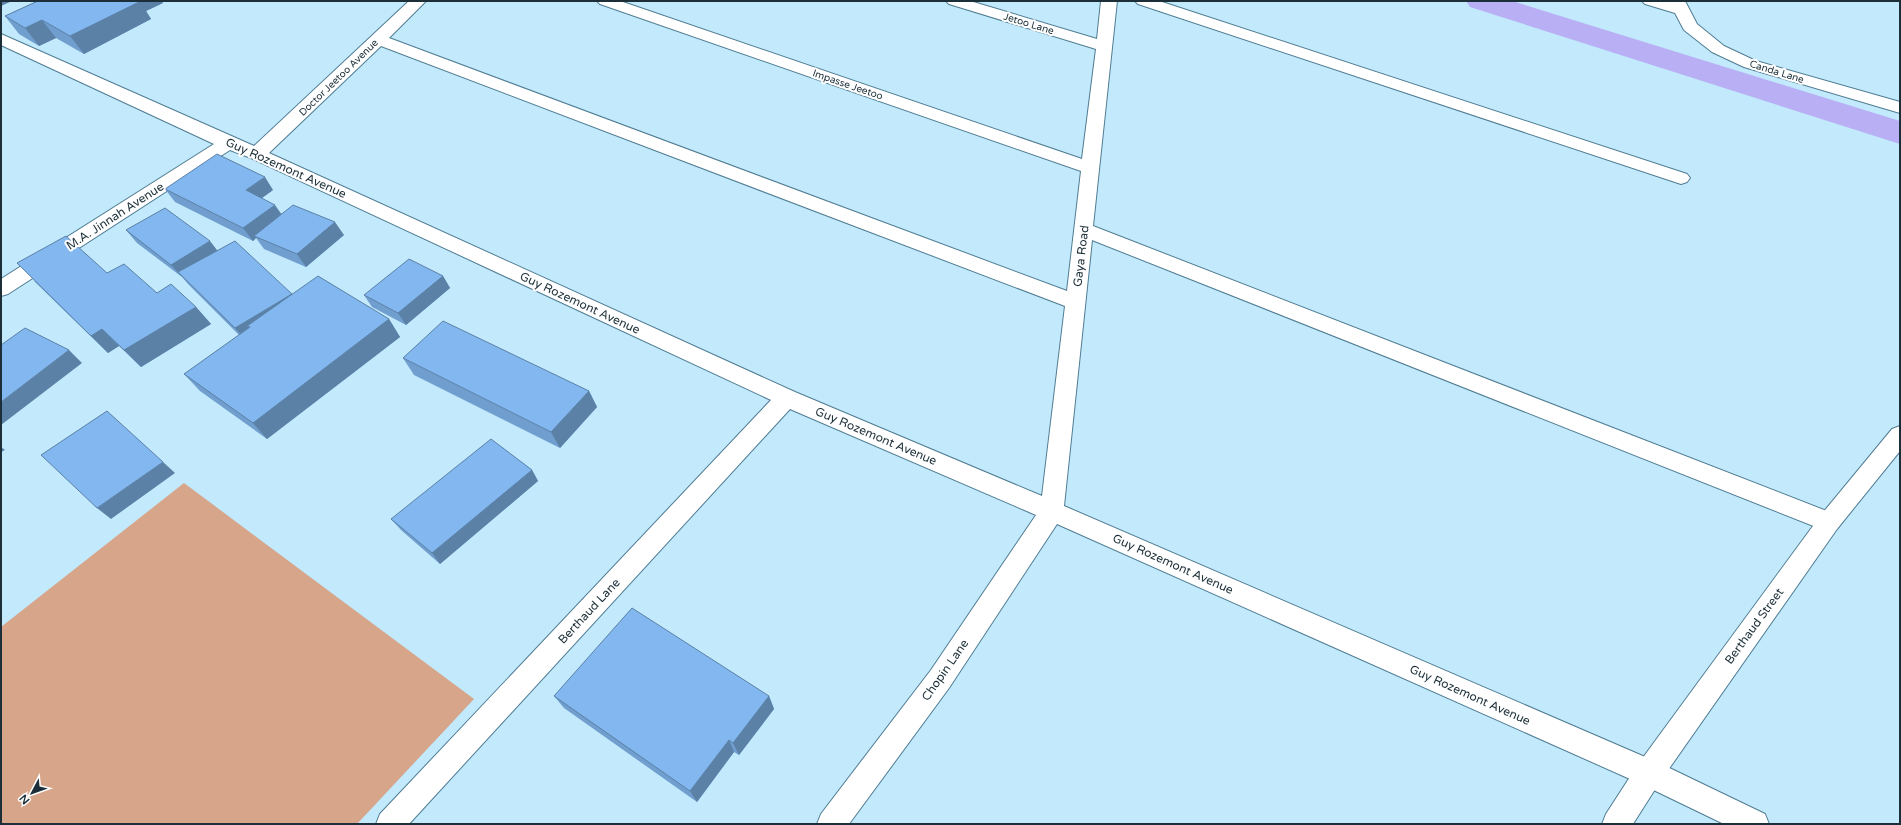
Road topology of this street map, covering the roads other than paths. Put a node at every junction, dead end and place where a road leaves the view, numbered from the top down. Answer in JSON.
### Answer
{"nodes":[{"id":1,"x":418,"y":1,"type":"edge"},
{"id":2,"x":605,"y":1,"type":"edge"},
{"id":3,"x":954,"y":1,"type":"edge"},
{"id":4,"x":1109,"y":1,"type":"edge"},
{"id":5,"x":1143,"y":1,"type":"edge"},
{"id":6,"x":1650,"y":1,"type":"edge"},
{"id":7,"x":1679,"y":5,"type":"edge"},
{"id":8,"x":1,"y":39,"type":"edge"},
{"id":9,"x":378,"y":39,"type":"junction"},
{"id":10,"x":1104,"y":46,"type":"junction"},
{"id":11,"x":1900,"y":108,"type":"edge"},
{"id":12,"x":228,"y":143,"type":"junction"},
{"id":13,"x":257,"y":154,"type":"junction"},
{"id":14,"x":1090,"y":168,"type":"junction"},
{"id":15,"x":1681,"y":178,"type":"dead end"},
{"id":16,"x":1084,"y":230,"type":"junction"},
{"id":17,"x":1,"y":289,"type":"edge"},
{"id":18,"x":1075,"y":302,"type":"junction"},
{"id":19,"x":787,"y":398,"type":"junction"},
{"id":20,"x":1900,"y":435,"type":"edge"},
{"id":21,"x":1052,"y":511,"type":"junction"},
{"id":22,"x":1829,"y":522,"type":"junction"},
{"id":23,"x":1649,"y":773,"type":"junction"},
{"id":24,"x":396,"y":822,"type":"edge"},
{"id":25,"x":832,"y":824,"type":"edge"},
{"id":26,"x":1616,"y":824,"type":"edge"},
{"id":27,"x":1755,"y":824,"type":"edge"}],
"edges":[{"from":1,"to":9,"type":"street","name":"Doctor Jeetoo Avenue"},
{"from":2,"to":14,"type":"street","name":"Impasse Jeetoo"},
{"from":3,"to":10,"type":"street","name":"Jetoo Lane"},
{"from":4,"to":10,"type":"street","name":"Gaya Road"},
{"from":5,"to":15,"type":"street"},
{"from":6,"to":7,"type":"street"},
{"from":7,"to":11,"type":"street","name":"Canda Lane"},
{"from":8,"to":12,"type":"street","name":"Guy Rozemont Avenue"},
{"from":9,"to":13,"type":"street","name":"Doctor Jeetoo Avenue"},
{"from":9,"to":18,"type":"street"},
{"from":10,"to":14,"type":"street","name":"Gaya Road"},
{"from":12,"to":13,"type":"street","name":"Guy Rozemont Avenue"},
{"from":12,"to":17,"type":"street","name":"M.A. Jinnah Avenue"},
{"from":13,"to":19,"type":"street","name":"Guy Rozemont Avenue"},
{"from":14,"to":16,"type":"street","name":"Gaya Road"},
{"from":16,"to":18,"type":"street","name":"Gaya Road"},
{"from":16,"to":22,"type":"street"},
{"from":18,"to":21,"type":"street","name":"Gaya Road"},
{"from":19,"to":21,"type":"street","name":"Guy Rozemont Avenue"},
{"from":19,"to":24,"type":"street","name":"Berthaud Lane"},
{"from":20,"to":22,"type":"street","name":"Berthaud Street"},
{"from":21,"to":23,"type":"street","name":"Guy Rozemont Avenue"},
{"from":21,"to":25,"type":"street","name":"Chopin Lane"},
{"from":22,"to":23,"type":"street","name":"Berthaud Street"},
{"from":23,"to":26,"type":"street","name":"Berthaud Street"},
{"from":23,"to":27,"type":"street","name":"Guy Rozemont Avenue"}]}
